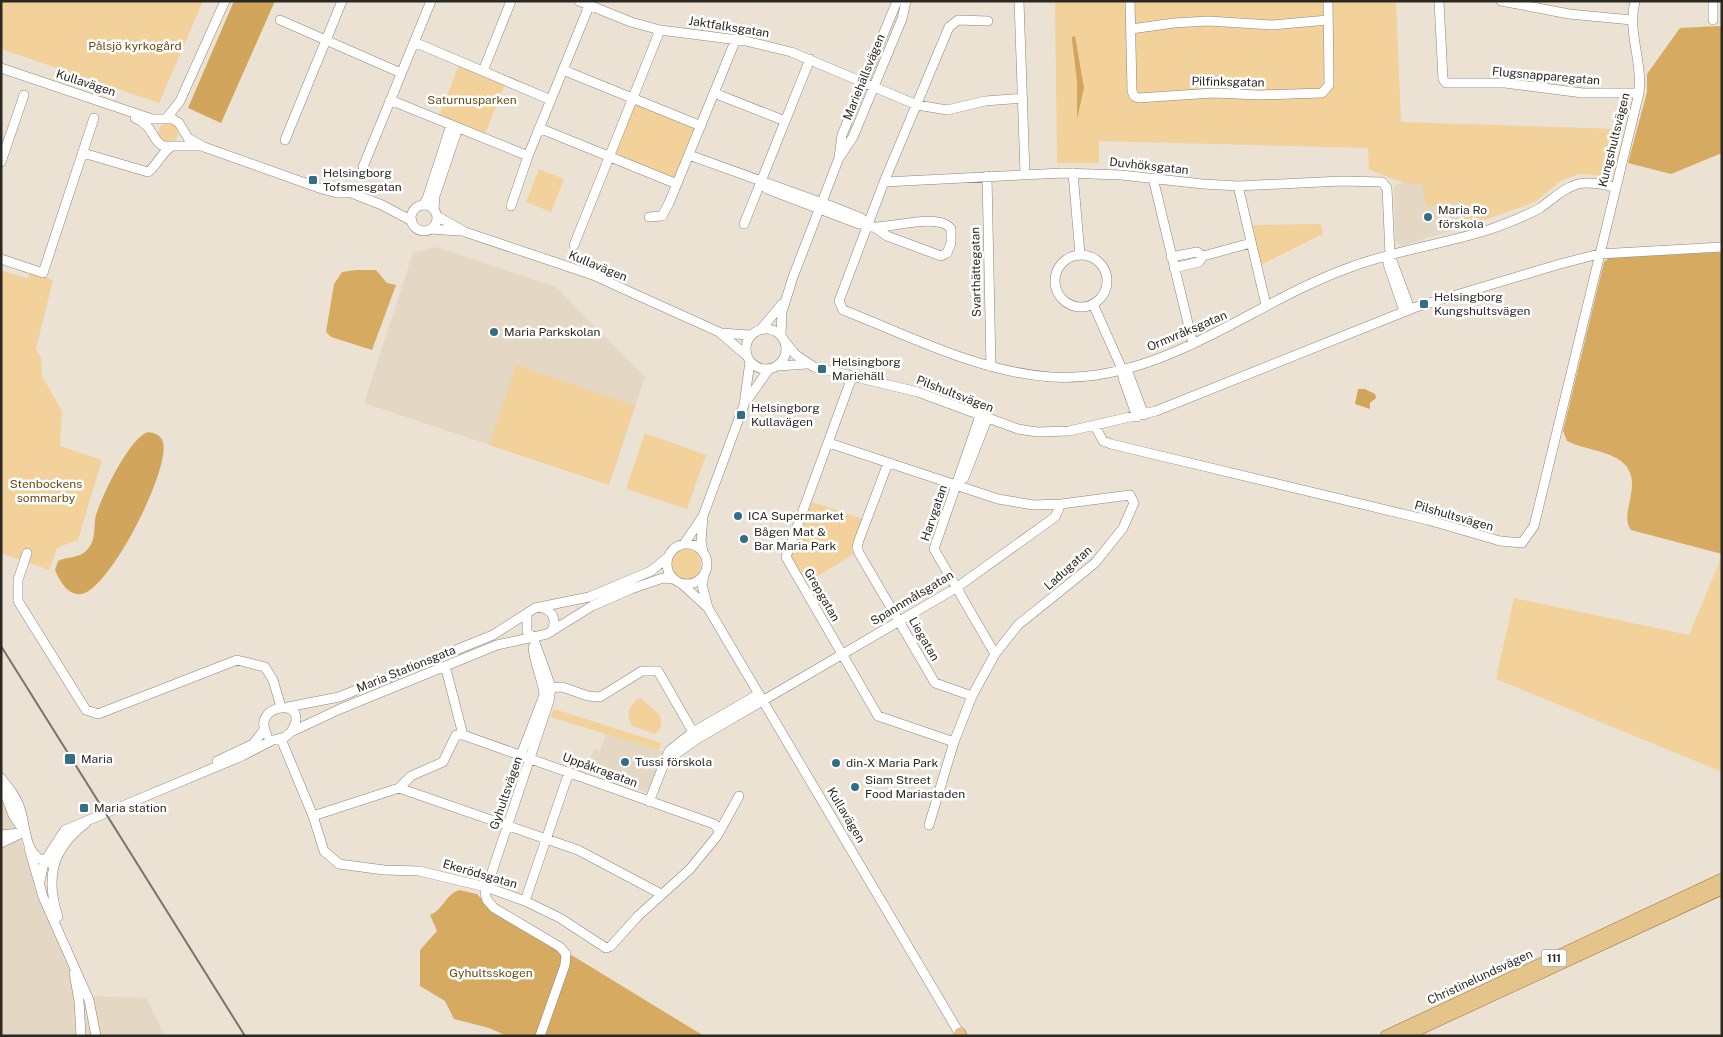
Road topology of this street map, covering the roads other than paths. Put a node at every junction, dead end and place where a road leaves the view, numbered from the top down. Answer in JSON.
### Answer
{"nodes":[{"id":1,"x":225,"y":1,"type":"edge"},
{"id":2,"x":342,"y":1,"type":"edge"},
{"id":3,"x":431,"y":1,"type":"edge"},
{"id":4,"x":511,"y":1,"type":"edge"},
{"id":5,"x":579,"y":1,"type":"edge"},
{"id":6,"x":897,"y":1,"type":"edge"},
{"id":7,"x":906,"y":1,"type":"edge"},
{"id":8,"x":1019,"y":1,"type":"edge"},
{"id":9,"x":1130,"y":1,"type":"edge"},
{"id":10,"x":1328,"y":1,"type":"edge"},
{"id":11,"x":1439,"y":1,"type":"edge"},
{"id":12,"x":1501,"y":1,"type":"edge"},
{"id":13,"x":1635,"y":1,"type":"edge"},
{"id":14,"x":1713,"y":1,"type":"edge"},
{"id":15,"x":589,"y":6,"type":"junction"},
{"id":16,"x":280,"y":20,"type":"dead end"},
{"id":17,"x":1328,"y":20,"type":"junction"},
{"id":18,"x":1632,"y":20,"type":"junction"},
{"id":19,"x":1712,"y":20,"type":"dead end"},
{"id":20,"x":988,"y":21,"type":"dead end"},
{"id":21,"x":1131,"y":29,"type":"junction"},
{"id":22,"x":660,"y":30,"type":"junction"},
{"id":23,"x":325,"y":40,"type":"junction"},
{"id":24,"x":736,"y":40,"type":"junction"},
{"id":25,"x":414,"y":42,"type":"junction"},
{"id":26,"x":810,"y":59,"type":"junction"},
{"id":27,"x":1,"y":68,"type":"edge"},
{"id":28,"x":563,"y":70,"type":"junction"},
{"id":29,"x":483,"y":71,"type":"junction"},
{"id":30,"x":401,"y":73,"type":"junction"},
{"id":31,"x":1,"y":74,"type":"edge"},
{"id":32,"x":864,"y":81,"type":"junction"},
{"id":33,"x":874,"y":85,"type":"junction"},
{"id":34,"x":714,"y":93,"type":"junction"},
{"id":35,"x":1639,"y":93,"type":"junction"},
{"id":36,"x":24,"y":95,"type":"dead end"},
{"id":37,"x":632,"y":98,"type":"junction"},
{"id":38,"x":1023,"y":98,"type":"junction"},
{"id":39,"x":390,"y":100,"type":"junction"},
{"id":40,"x":551,"y":100,"type":"junction"},
{"id":41,"x":180,"y":102,"type":"junction"},
{"id":42,"x":916,"y":104,"type":"junction"},
{"id":43,"x":94,"y":118,"type":"dead end"},
{"id":44,"x":164,"y":119,"type":"junction"},
{"id":45,"x":785,"y":121,"type":"junction"},
{"id":46,"x":180,"y":126,"type":"junction"},
{"id":47,"x":701,"y":126,"type":"junction"},
{"id":48,"x":455,"y":127,"type":"junction"},
{"id":49,"x":539,"y":128,"type":"junction"},
{"id":50,"x":155,"y":137,"type":"junction"},
{"id":51,"x":285,"y":140,"type":"dead end"},
{"id":52,"x":174,"y":145,"type":"junction"},
{"id":53,"x":204,"y":146,"type":"junction"},
{"id":54,"x":83,"y":153,"type":"junction"},
{"id":55,"x":689,"y":155,"type":"junction"},
{"id":56,"x":528,"y":156,"type":"junction"},
{"id":57,"x":609,"y":156,"type":"junction"},
{"id":58,"x":839,"y":158,"type":"junction"},
{"id":59,"x":156,"y":160,"type":"junction"},
{"id":60,"x":1,"y":162,"type":"edge"},
{"id":61,"x":363,"y":167,"type":"dead end"},
{"id":62,"x":1073,"y":173,"type":"junction"},
{"id":63,"x":1026,"y":174,"type":"junction"},
{"id":64,"x":986,"y":176,"type":"junction"},
{"id":65,"x":1153,"y":178,"type":"junction"},
{"id":66,"x":761,"y":182,"type":"junction"},
{"id":67,"x":884,"y":182,"type":"junction"},
{"id":68,"x":677,"y":184,"type":"junction"},
{"id":69,"x":1238,"y":186,"type":"junction"},
{"id":70,"x":1615,"y":187,"type":"junction"},
{"id":71,"x":382,"y":205,"type":"junction"},
{"id":72,"x":511,"y":206,"type":"dead end"},
{"id":73,"x":820,"y":206,"type":"junction"},
{"id":74,"x":419,"y":207,"type":"junction"},
{"id":75,"x":435,"y":213,"type":"junction"},
{"id":76,"x":649,"y":217,"type":"dead end"},
{"id":77,"x":412,"y":221,"type":"junction"},
{"id":78,"x":744,"y":224,"type":"dead end"},
{"id":79,"x":871,"y":226,"type":"junction"},
{"id":80,"x":431,"y":229,"type":"junction"},
{"id":81,"x":465,"y":232,"type":"junction"},
{"id":82,"x":1251,"y":243,"type":"junction"},
{"id":83,"x":574,"y":245,"type":"dead end"},
{"id":84,"x":1722,"y":247,"type":"edge"},
{"id":85,"x":1080,"y":254,"type":"junction"},
{"id":86,"x":1599,"y":254,"type":"junction"},
{"id":87,"x":1390,"y":255,"type":"junction"},
{"id":88,"x":1203,"y":256,"type":"junction"},
{"id":89,"x":1171,"y":257,"type":"junction"},
{"id":90,"x":1,"y":259,"type":"edge"},
{"id":91,"x":1174,"y":268,"type":"junction"},
{"id":92,"x":785,"y":300,"type":"junction"},
{"id":93,"x":1093,"y":304,"type":"junction"},
{"id":94,"x":1266,"y":305,"type":"junction"},
{"id":95,"x":1407,"y":310,"type":"junction"},
{"id":96,"x":762,"y":328,"type":"junction"},
{"id":97,"x":718,"y":332,"type":"junction"},
{"id":98,"x":750,"y":335,"type":"junction"},
{"id":99,"x":783,"y":338,"type":"junction"},
{"id":100,"x":1192,"y":344,"type":"junction"},
{"id":101,"x":748,"y":358,"type":"junction"},
{"id":102,"x":807,"y":364,"type":"junction"},
{"id":103,"x":991,"y":367,"type":"junction"},
{"id":104,"x":772,"y":368,"type":"junction"},
{"id":105,"x":1122,"y":369,"type":"junction"},
{"id":106,"x":852,"y":377,"type":"junction"},
{"id":107,"x":744,"y":405,"type":"junction"},
{"id":108,"x":1141,"y":416,"type":"junction"},
{"id":109,"x":984,"y":418,"type":"junction"},
{"id":110,"x":1095,"y":426,"type":"junction"},
{"id":111,"x":829,"y":443,"type":"junction"},
{"id":112,"x":888,"y":463,"type":"junction"},
{"id":113,"x":958,"y":484,"type":"junction"},
{"id":114,"x":1061,"y":504,"type":"junction"},
{"id":115,"x":703,"y":516,"type":"junction"},
{"id":116,"x":684,"y":544,"type":"junction"},
{"id":117,"x":703,"y":552,"type":"junction"},
{"id":118,"x":28,"y":553,"type":"dead end"},
{"id":119,"x":668,"y":557,"type":"junction"},
{"id":120,"x":704,"y":575,"type":"junction"},
{"id":121,"x":673,"y":579,"type":"junction"},
{"id":122,"x":682,"y":584,"type":"junction"},
{"id":123,"x":956,"y":588,"type":"junction"},
{"id":124,"x":542,"y":608,"type":"junction"},
{"id":125,"x":708,"y":608,"type":"junction"},
{"id":126,"x":527,"y":615,"type":"junction"},
{"id":127,"x":899,"y":621,"type":"junction"},
{"id":128,"x":551,"y":632,"type":"junction"},
{"id":129,"x":533,"y":637,"type":"junction"},
{"id":130,"x":841,"y":654,"type":"junction"},
{"id":131,"x":995,"y":654,"type":"junction"},
{"id":132,"x":446,"y":674,"type":"dead end"},
{"id":133,"x":548,"y":687,"type":"junction"},
{"id":134,"x":972,"y":696,"type":"junction"},
{"id":135,"x":761,"y":697,"type":"junction"},
{"id":136,"x":285,"y":707,"type":"junction"},
{"id":137,"x":264,"y":730,"type":"junction"},
{"id":138,"x":291,"y":732,"type":"junction"},
{"id":139,"x":463,"y":735,"type":"junction"},
{"id":140,"x":695,"y":736,"type":"junction"},
{"id":141,"x":277,"y":739,"type":"junction"},
{"id":142,"x":954,"y":742,"type":"junction"},
{"id":143,"x":521,"y":755,"type":"junction"},
{"id":144,"x":531,"y":758,"type":"junction"},
{"id":145,"x":569,"y":772,"type":"junction"},
{"id":146,"x":195,"y":774,"type":"junction"},
{"id":147,"x":1,"y":778,"type":"edge"},
{"id":148,"x":1,"y":783,"type":"edge"},
{"id":149,"x":400,"y":788,"type":"junction"},
{"id":150,"x":739,"y":796,"type":"dead end"},
{"id":151,"x":649,"y":802,"type":"junction"},
{"id":152,"x":313,"y":816,"type":"junction"},
{"id":153,"x":508,"y":824,"type":"junction"},
{"id":154,"x":929,"y":825,"type":"dead end"},
{"id":155,"x":720,"y":830,"type":"junction"},
{"id":156,"x":24,"y":832,"type":"junction"},
{"id":157,"x":1,"y":835,"type":"edge"},
{"id":158,"x":547,"y":838,"type":"junction"},
{"id":159,"x":1,"y":843,"type":"edge"},
{"id":160,"x":29,"y":848,"type":"junction"},
{"id":161,"x":49,"y":863,"type":"junction"},
{"id":162,"x":1722,"y":879,"type":"edge"},
{"id":163,"x":40,"y":881,"type":"junction"},
{"id":164,"x":486,"y":887,"type":"junction"},
{"id":165,"x":1722,"y":889,"type":"edge"},
{"id":166,"x":661,"y":894,"type":"junction"},
{"id":167,"x":525,"y":901,"type":"junction"},
{"id":168,"x":62,"y":937,"type":"junction"},
{"id":169,"x":72,"y":963,"type":"junction"},
{"id":170,"x":961,"y":1035,"type":"edge"},
{"id":171,"x":82,"y":1036,"type":"edge"},
{"id":172,"x":96,"y":1036,"type":"edge"},
{"id":173,"x":540,"y":1036,"type":"edge"},
{"id":174,"x":1386,"y":1036,"type":"edge"},
{"id":175,"x":1405,"y":1036,"type":"edge"}],
"edges":[{"from":1,"to":41,"type":"street"},
{"from":2,"to":23,"type":"street"},
{"from":3,"to":25,"type":"street"},
{"from":4,"to":29,"type":"street"},
{"from":5,"to":15,"type":"street","name":"Jaktfalksgatan"},
{"from":6,"to":32,"type":"street","name":"Mariehällsvägen"},
{"from":7,"to":33,"type":"street","name":"Mariehällsvägen"},
{"from":8,"to":38,"type":"street"},
{"from":9,"to":21,"type":"street","name":"Pilfinksgatan"},
{"from":10,"to":17,"type":"street","name":"Pilfinksgatan"},
{"from":11,"to":35,"type":"street","name":"Flugsnapparegatan"},
{"from":12,"to":18,"type":"street"},
{"from":13,"to":18,"type":"street","name":"Kungshultsvägen"},
{"from":14,"to":19,"type":"street"},
{"from":15,"to":22,"type":"street","name":"Jaktfalksgatan"},
{"from":15,"to":28,"type":"street"},
{"from":16,"to":23,"type":"street"},
{"from":17,"to":21,"type":"street"},
{"from":17,"to":21,"type":"street","name":"Pilfinksgatan"},
{"from":18,"to":35,"type":"street","name":"Kungshultsvägen"},
{"from":20,"to":42,"type":"street"},
{"from":22,"to":24,"type":"street","name":"Jaktfalksgatan"},
{"from":22,"to":37,"type":"street"},
{"from":23,"to":30,"type":"street"},
{"from":23,"to":51,"type":"street"},
{"from":24,"to":26,"type":"street","name":"Jaktfalksgatan"},
{"from":24,"to":34,"type":"street"},
{"from":25,"to":29,"type":"street"},
{"from":25,"to":30,"type":"street"},
{"from":26,"to":32,"type":"street","name":"Jaktfalksgatan"},
{"from":26,"to":45,"type":"street"},
{"from":27,"to":44,"type":"street","name":"Kullavägen"},
{"from":28,"to":37,"type":"street"},
{"from":28,"to":40,"type":"street"},
{"from":29,"to":40,"type":"street"},
{"from":30,"to":39,"type":"street"},
{"from":31,"to":50,"type":"street","name":"Kullavägen"},
{"from":32,"to":33,"type":"street","name":"Jaktfalksgatan"},
{"from":32,"to":58,"type":"street","name":"Mariehällsvägen"},
{"from":33,"to":42,"type":"street","name":"Jaktfalksgatan"},
{"from":33,"to":58,"type":"street","name":"Mariehällsvägen"},
{"from":34,"to":45,"type":"street"},
{"from":34,"to":47,"type":"street"},
{"from":35,"to":70,"type":"street","name":"Kungshultsvägen"},
{"from":36,"to":60,"type":"street"},
{"from":37,"to":47,"type":"street"},
{"from":37,"to":57,"type":"street"},
{"from":38,"to":42,"type":"street","name":"Jaktfalksgatan"},
{"from":38,"to":63,"type":"street"},
{"from":39,"to":48,"type":"street"},
{"from":39,"to":61,"type":"street"},
{"from":40,"to":49,"type":"street"},
{"from":41,"to":44,"type":"street"},
{"from":41,"to":46,"type":"street"},
{"from":42,"to":67,"type":"street"},
{"from":43,"to":54,"type":"street"},
{"from":44,"to":46,"type":"street","name":"Kullavägen"},
{"from":44,"to":50,"type":"street"},
{"from":45,"to":66,"type":"street"},
{"from":46,"to":52,"type":"street"},
{"from":46,"to":53,"type":"street","name":"Kullavägen"},
{"from":47,"to":55,"type":"street"},
{"from":48,"to":56,"type":"street"},
{"from":48,"to":74,"type":"street"},
{"from":48,"to":75,"type":"street"},
{"from":49,"to":56,"type":"street"},
{"from":49,"to":57,"type":"street"},
{"from":50,"to":52,"type":"street","name":"Kullavägen"},
{"from":50,"to":59,"type":"street"},
{"from":52,"to":53,"type":"street","name":"Kullavägen"},
{"from":52,"to":59,"type":"street"},
{"from":53,"to":71,"type":"street","name":"Kullavägen"},
{"from":54,"to":59,"type":"street"},
{"from":54,"to":90,"type":"street"},
{"from":55,"to":66,"type":"street"},
{"from":55,"to":68,"type":"street"},
{"from":56,"to":72,"type":"street"},
{"from":57,"to":68,"type":"street"},
{"from":57,"to":83,"type":"street"},
{"from":58,"to":73,"type":"street","name":"Mariehällsvägen"},
{"from":62,"to":63,"type":"street","name":"Duvhöksgatan"},
{"from":62,"to":65,"type":"street","name":"Duvhöksgatan"},
{"from":62,"to":85,"type":"street"},
{"from":63,"to":64,"type":"street","name":"Duvhöksgatan"},
{"from":64,"to":67,"type":"street","name":"Duvhöksgatan"},
{"from":64,"to":103,"type":"street","name":"Svarthättegatan"},
{"from":65,"to":69,"type":"street","name":"Duvhöksgatan"},
{"from":65,"to":89,"type":"street"},
{"from":66,"to":73,"type":"street"},
{"from":66,"to":78,"type":"street"},
{"from":67,"to":79,"type":"street"},
{"from":68,"to":76,"type":"street"},
{"from":69,"to":82,"type":"street"},
{"from":69,"to":87,"type":"street","name":"Duvhöksgatan"},
{"from":70,"to":86,"type":"street","name":"Kungshultsvägen"},
{"from":70,"to":87,"type":"street","name":"Ormvråksgatan"},
{"from":71,"to":74,"type":"street","name":"Kullavägen"},
{"from":71,"to":77,"type":"street","name":"Kullavägen"},
{"from":73,"to":79,"type":"street"},
{"from":73,"to":92,"type":"street","name":"Mariehällsvägen"},
{"from":74,"to":75,"type":"street","name":"Kullavägen"},
{"from":74,"to":77,"type":"street"},
{"from":75,"to":80,"type":"street"},
{"from":75,"to":81,"type":"street","name":"Kullavägen"},
{"from":77,"to":80,"type":"street","name":"Kullavägen"},
{"from":79,"to":79,"type":"street"},
{"from":79,"to":103,"type":"street","name":"Ormvråksgatan"},
{"from":80,"to":81,"type":"street","name":"Kullavägen"},
{"from":81,"to":97,"type":"street","name":"Kullavägen"},
{"from":82,"to":88,"type":"street"},
{"from":82,"to":94,"type":"street"},
{"from":84,"to":86,"type":"street","name":"Pilshultsvägen"},
{"from":85,"to":93,"type":"street"},
{"from":85,"to":93,"type":"street"},
{"from":86,"to":95,"type":"street","name":"Pilshultsvägen"},
{"from":86,"to":110,"type":"street","name":"Pilshultsvägen"},
{"from":87,"to":94,"type":"street","name":"Ormvråksgatan"},
{"from":87,"to":95,"type":"street","name":"Duvhöksgatan"},
{"from":88,"to":89,"type":"street"},
{"from":88,"to":91,"type":"street"},
{"from":89,"to":91,"type":"street"},
{"from":91,"to":100,"type":"street"},
{"from":92,"to":96,"type":"street","name":"Mariehällsvägen"},
{"from":92,"to":99,"type":"street","name":"Mariehällsvägen"},
{"from":93,"to":105,"type":"street"},
{"from":94,"to":100,"type":"street","name":"Ormvråksgatan"},
{"from":95,"to":108,"type":"street","name":"Pilshultsvägen"},
{"from":96,"to":98,"type":"street"},
{"from":96,"to":99,"type":"street"},
{"from":97,"to":98,"type":"street","name":"Kullavägen"},
{"from":97,"to":101,"type":"street","name":"Kullavägen"},
{"from":98,"to":101,"type":"street"},
{"from":99,"to":102,"type":"street","name":"Pilshultsvägen"},
{"from":99,"to":104,"type":"street"},
{"from":100,"to":105,"type":"street","name":"Ormvråksgatan"},
{"from":101,"to":104,"type":"street"},
{"from":101,"to":107,"type":"street","name":"Kullavägen"},
{"from":102,"to":104,"type":"street","name":"Pilshultsvägen"},
{"from":102,"to":106,"type":"street","name":"Pilshultsvägen"},
{"from":103,"to":105,"type":"street","name":"Ormvråksgatan"},
{"from":104,"to":107,"type":"street","name":"Kullavägen"},
{"from":105,"to":108,"type":"street"},
{"from":106,"to":109,"type":"street","name":"Pilshultsvägen"},
{"from":106,"to":111,"type":"street","name":"Grepgatan"},
{"from":107,"to":115,"type":"street","name":"Kullavägen"},
{"from":108,"to":110,"type":"street","name":"Pilshultsvägen"},
{"from":109,"to":110,"type":"street","name":"Pilshultsvägen"},
{"from":109,"to":113,"type":"street","name":"Harvgatan"},
{"from":111,"to":112,"type":"street","name":"Ladugatan"},
{"from":111,"to":130,"type":"street","name":"Grepgatan"},
{"from":112,"to":113,"type":"street","name":"Ladugatan"},
{"from":112,"to":127,"type":"street","name":"Liegatan"},
{"from":113,"to":114,"type":"street","name":"Ladugatan"},
{"from":113,"to":123,"type":"street","name":"Harvgatan"},
{"from":114,"to":123,"type":"street","name":"Spannmålsgatan"},
{"from":114,"to":131,"type":"street","name":"Ladugatan"},
{"from":115,"to":116,"type":"street","name":"Kullavägen"},
{"from":115,"to":117,"type":"street","name":"Kullavägen"},
{"from":116,"to":117,"type":"street"},
{"from":116,"to":119,"type":"street","name":"Kullavägen"},
{"from":117,"to":120,"type":"street","name":"Kullavägen"},
{"from":118,"to":136,"type":"street"},
{"from":119,"to":121,"type":"street"},
{"from":119,"to":124,"type":"street","name":"Maria Stationsgata"},
{"from":120,"to":122,"type":"street"},
{"from":120,"to":125,"type":"street","name":"Kullavägen"},
{"from":121,"to":122,"type":"street","name":"Kullavägen"},
{"from":121,"to":128,"type":"street","name":"Maria Stationsgata"},
{"from":122,"to":125,"type":"street","name":"Kullavägen"},
{"from":123,"to":127,"type":"street","name":"Spannmålsgatan"},
{"from":123,"to":131,"type":"street","name":"Harvgatan"},
{"from":124,"to":126,"type":"street","name":"Maria Stationsgata"},
{"from":124,"to":128,"type":"street"},
{"from":125,"to":135,"type":"street","name":"Kullavägen"},
{"from":126,"to":129,"type":"street"},
{"from":126,"to":136,"type":"street","name":"Maria Stationsgata"},
{"from":127,"to":130,"type":"street","name":"Spannmålsgatan"},
{"from":127,"to":134,"type":"street","name":"Liegatan"},
{"from":128,"to":129,"type":"street","name":"Maria Stationsgata"},
{"from":129,"to":133,"type":"street"},
{"from":129,"to":138,"type":"street","name":"Maria Stationsgata"},
{"from":130,"to":135,"type":"street","name":"Spannmålsgatan"},
{"from":130,"to":142,"type":"street","name":"Grepgatan"},
{"from":131,"to":134,"type":"street","name":"Ladugatan"},
{"from":132,"to":139,"type":"street"},
{"from":133,"to":140,"type":"street"},
{"from":133,"to":143,"type":"street","name":"Gyhultsvägen"},
{"from":133,"to":144,"type":"street","name":"Gyhultsvägen"},
{"from":134,"to":142,"type":"street","name":"Ladugatan"},
{"from":135,"to":140,"type":"street","name":"Uppåkragatan"},
{"from":135,"to":170,"type":"street","name":"Kullavägen"},
{"from":136,"to":137,"type":"street","name":"Maria Stationsgata"},
{"from":136,"to":138,"type":"street"},
{"from":137,"to":141,"type":"street"},
{"from":137,"to":146,"type":"street","name":"Maria Stationsgata"},
{"from":138,"to":141,"type":"street","name":"Maria Stationsgata"},
{"from":139,"to":143,"type":"street","name":"Uppåkragatan"},
{"from":139,"to":149,"type":"street"},
{"from":140,"to":151,"type":"street","name":"Uppåkragatan"},
{"from":141,"to":146,"type":"street","name":"Maria Stationsgata"},
{"from":141,"to":152,"type":"street","name":"Ekerödsgatan"},
{"from":142,"to":154,"type":"street","name":"Ladugatan"},
{"from":143,"to":144,"type":"street","name":"Uppåkragatan"},
{"from":144,"to":145,"type":"street","name":"Uppåkragatan"},
{"from":144,"to":153,"type":"street","name":"Gyhultsvägen"},
{"from":145,"to":151,"type":"street","name":"Uppåkragatan"},
{"from":145,"to":158,"type":"street"},
{"from":146,"to":161,"type":"street","name":"Maria Stationsgata"},
{"from":147,"to":156,"type":"street"},
{"from":148,"to":156,"type":"street"},
{"from":149,"to":152,"type":"street"},
{"from":149,"to":153,"type":"street"},
{"from":150,"to":155,"type":"street","name":"Ekerödsgatan"},
{"from":151,"to":155,"type":"street"},
{"from":152,"to":164,"type":"street","name":"Ekerödsgatan"},
{"from":153,"to":158,"type":"street"},
{"from":153,"to":164,"type":"street","name":"Gyhultsvägen"},
{"from":155,"to":166,"type":"street","name":"Ekerödsgatan"},
{"from":156,"to":157,"type":"street"},
{"from":156,"to":159,"type":"street"},
{"from":156,"to":160,"type":"street"},
{"from":158,"to":166,"type":"street"},
{"from":158,"to":167,"type":"street"},
{"from":160,"to":161,"type":"street"},
{"from":160,"to":163,"type":"street"},
{"from":161,"to":163,"type":"street","name":"Maria Stationsgata"},
{"from":161,"to":168,"type":"street","name":"Maria Stationsgata"},
{"from":162,"to":174,"type":"main road","name":"Christinelundsvägen","number":"111"},
{"from":163,"to":168,"type":"street"},
{"from":164,"to":167,"type":"street","name":"Ekerödsgatan"},
{"from":164,"to":173,"type":"street"},
{"from":165,"to":175,"type":"main road","name":"Christinelundsvägen","number":"111"},
{"from":166,"to":167,"type":"street","name":"Ekerödsgatan"},
{"from":168,"to":169,"type":"street"},
{"from":169,"to":171,"type":"street"},
{"from":169,"to":172,"type":"street"}]}
